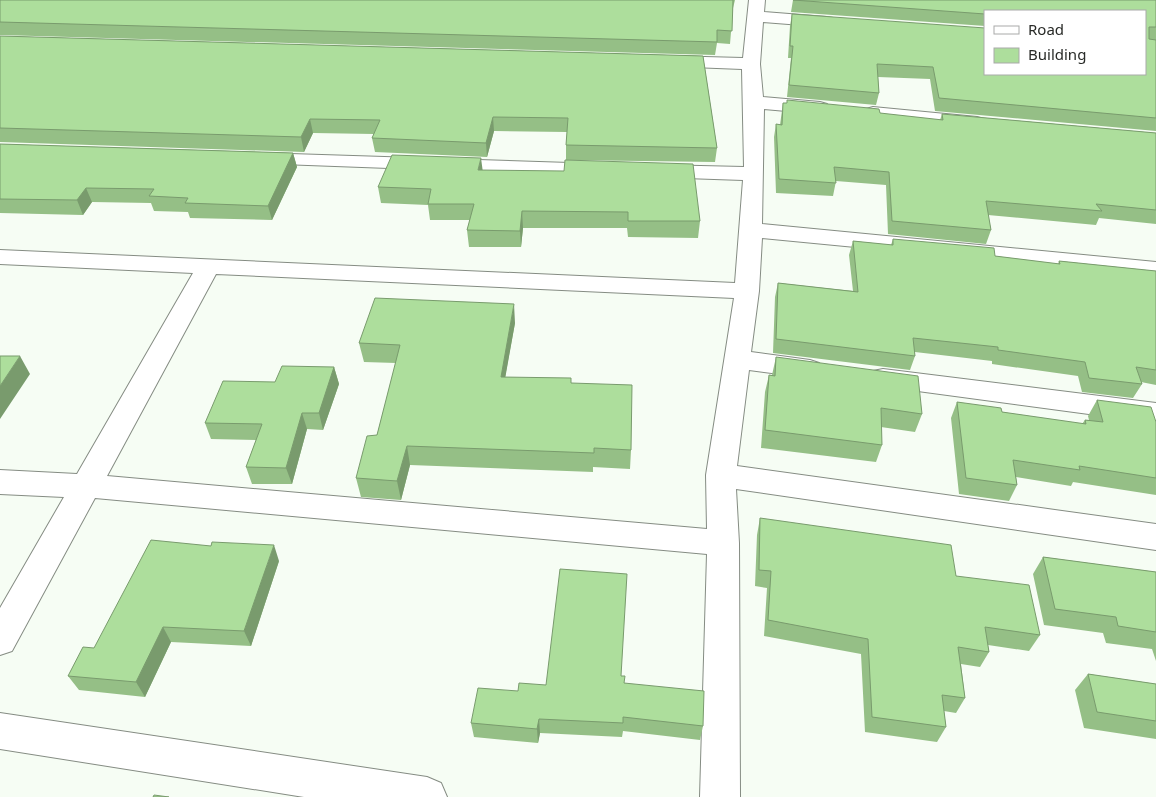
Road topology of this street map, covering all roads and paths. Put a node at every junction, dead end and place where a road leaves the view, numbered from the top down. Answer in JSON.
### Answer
{"nodes":[{"id":1,"x":756,"y":8,"type":"edge"},
{"id":2,"x":841,"y":22,"type":"edge"},
{"id":3,"x":652,"y":61,"type":"edge"},
{"id":4,"x":751,"y":64,"type":"junction"},
{"id":5,"x":754,"y":102,"type":"junction"},
{"id":6,"x":999,"y":125,"type":"edge"},
{"id":7,"x":238,"y":158,"type":"edge"},
{"id":8,"x":754,"y":174,"type":"junction"},
{"id":9,"x":750,"y":230,"type":"junction"},
{"id":10,"x":0,"y":257,"type":"edge"},
{"id":11,"x":209,"y":266,"type":"junction"},
{"id":12,"x":1156,"y":270,"type":"edge"},
{"id":13,"x":747,"y":291,"type":"junction"},
{"id":14,"x":737,"y":359,"type":"junction"},
{"id":15,"x":1156,"y":414,"type":"edge"},
{"id":16,"x":721,"y":475,"type":"junction"},
{"id":17,"x":0,"y":482,"type":"edge"},
{"id":18,"x":86,"y":486,"type":"junction"},
{"id":19,"x":1156,"y":537,"type":"edge"},
{"id":20,"x":723,"y":543,"type":"junction"},
{"id":21,"x":0,"y":640,"type":"edge"},
{"id":22,"x":0,"y":731,"type":"edge"},
{"id":23,"x":427,"y":797,"type":"edge"},
{"id":24,"x":720,"y":797,"type":"edge"}],
"edges":[{"from":1,"to":2,"type":"street"},
{"from":1,"to":4,"type":"street"},
{"from":3,"to":4,"type":"street"},
{"from":4,"to":5,"type":"street"},
{"from":5,"to":6,"type":"street"},
{"from":5,"to":8,"type":"street"},
{"from":7,"to":8,"type":"street"},
{"from":8,"to":9,"type":"street"},
{"from":9,"to":12,"type":"street"},
{"from":9,"to":13,"type":"street"},
{"from":10,"to":11,"type":"street"},
{"from":11,"to":13,"type":"street"},
{"from":11,"to":18,"type":"street"},
{"from":13,"to":14,"type":"street"},
{"from":14,"to":15,"type":"street"},
{"from":14,"to":16,"type":"street"},
{"from":16,"to":19,"type":"street"},
{"from":16,"to":20,"type":"street"},
{"from":17,"to":18,"type":"street"},
{"from":18,"to":20,"type":"street"},
{"from":18,"to":21,"type":"street"},
{"from":20,"to":24,"type":"street"},
{"from":22,"to":23,"type":"street"}]}
